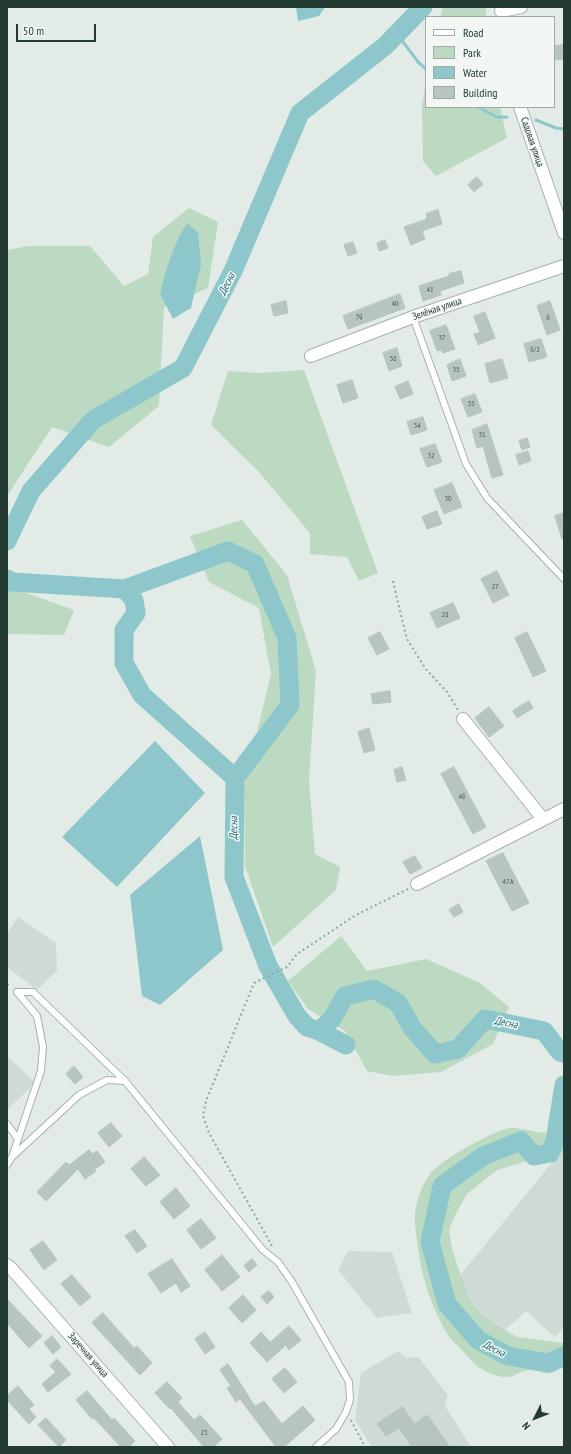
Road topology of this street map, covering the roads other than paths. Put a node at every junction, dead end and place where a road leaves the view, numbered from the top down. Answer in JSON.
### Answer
{"nodes":[{"id":1,"x":521,"y":7,"type":"edge"},
{"id":2,"x":502,"y":12,"type":"edge"},
{"id":3,"x":520,"y":108,"type":"edge"},
{"id":4,"x":564,"y":233,"type":"edge"},
{"id":5,"x":564,"y":266,"type":"edge"},
{"id":6,"x":413,"y":317,"type":"junction"},
{"id":7,"x":311,"y":356,"type":"dead end"},
{"id":8,"x":564,"y":579,"type":"edge"},
{"id":9,"x":464,"y":719,"type":"road end"},
{"id":10,"x":564,"y":808,"type":"edge"},
{"id":11,"x":543,"y":819,"type":"junction"},
{"id":12,"x":417,"y":884,"type":"road end"},
{"id":13,"x":125,"y":1081,"type":"junction"},
{"id":14,"x":7,"y":1124,"type":"edge"},
{"id":15,"x":18,"y":1139,"type":"junction"},
{"id":16,"x":12,"y":1157,"type":"junction"},
{"id":17,"x":7,"y":1165,"type":"edge"},
{"id":18,"x":7,"y":1265,"type":"edge"},
{"id":19,"x":168,"y":1447,"type":"edge"},
{"id":20,"x":316,"y":1447,"type":"edge"}],
"edges":[{"from":1,"to":2,"type":"street"},
{"from":3,"to":4,"type":"street","name":"Садовая улица"},
{"from":5,"to":6,"type":"street","name":"Зелёная улица"},
{"from":6,"to":7,"type":"street","name":"Зелёная улица"},
{"from":6,"to":8,"type":"lane"},
{"from":9,"to":11,"type":"street"},
{"from":10,"to":11,"type":"street"},
{"from":11,"to":12,"type":"street"},
{"from":13,"to":15,"type":"lane"},
{"from":13,"to":16,"type":"lane"},
{"from":13,"to":20,"type":"lane"},
{"from":14,"to":15,"type":"lane"},
{"from":15,"to":16,"type":"lane"},
{"from":16,"to":17,"type":"lane"},
{"from":18,"to":19,"type":"street","name":"Заречная улица"}]}
